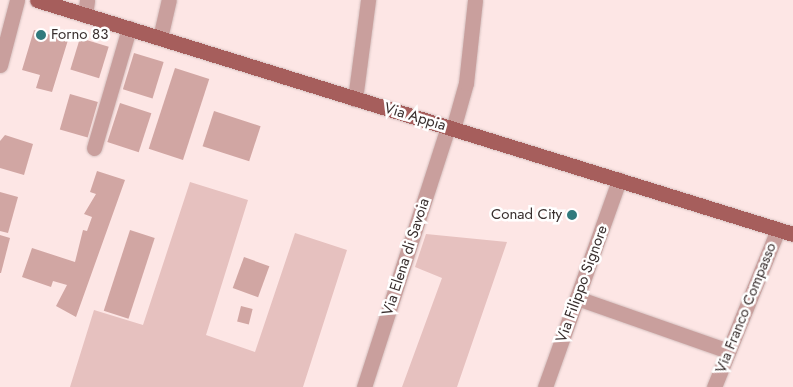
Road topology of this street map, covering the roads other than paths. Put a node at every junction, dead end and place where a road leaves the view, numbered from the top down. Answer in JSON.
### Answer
{"nodes":[{"id":1,"x":17,"y":0,"type":"edge"},
{"id":2,"x":37,"y":0,"type":"edge"},
{"id":3,"x":169,"y":0,"type":"edge"},
{"id":4,"x":368,"y":0,"type":"edge"},
{"id":5,"x":476,"y":0,"type":"edge"},
{"id":6,"x":86,"y":8,"type":"edge"},
{"id":7,"x":129,"y":28,"type":"junction"},
{"id":8,"x":160,"y":38,"type":"junction"},
{"id":9,"x":0,"y":65,"type":"edge"},
{"id":10,"x":355,"y":99,"type":"junction"},
{"id":11,"x":451,"y":128,"type":"junction"},
{"id":12,"x":94,"y":148,"type":"dead end"},
{"id":13,"x":618,"y":180,"type":"junction"},
{"id":14,"x":778,"y":230,"type":"junction"},
{"id":15,"x":793,"y":234,"type":"edge"},
{"id":16,"x":577,"y":298,"type":"junction"},
{"id":17,"x":728,"y":351,"type":"junction"},
{"id":18,"x":364,"y":387,"type":"edge"},
{"id":19,"x":545,"y":387,"type":"edge"},
{"id":20,"x":714,"y":387,"type":"edge"}],
"edges":[{"from":1,"to":9,"type":"street"},
{"from":2,"to":6,"type":"main road","name":"Via Appia"},
{"from":3,"to":8,"type":"street"},
{"from":4,"to":10,"type":"street"},
{"from":5,"to":11,"type":"street","name":"Via Elena di Savoia"},
{"from":6,"to":7,"type":"main road","name":"Via Appia"},
{"from":7,"to":8,"type":"main road","name":"Via Appia"},
{"from":7,"to":12,"type":"street"},
{"from":8,"to":10,"type":"main road","name":"Via Appia"},
{"from":10,"to":11,"type":"main road","name":"Via Appia"},
{"from":11,"to":13,"type":"main road","name":"Via Appia"},
{"from":11,"to":18,"type":"street","name":"Via Elena di Savoia"},
{"from":13,"to":14,"type":"main road","name":"Via Appia"},
{"from":13,"to":16,"type":"street","name":"Via Filippo Signore"},
{"from":14,"to":15,"type":"main road","name":"Via Appia"},
{"from":14,"to":17,"type":"street","name":"Via Franco Compasso"},
{"from":16,"to":17,"type":"street"},
{"from":16,"to":19,"type":"street","name":"Via Filippo Signore"},
{"from":17,"to":20,"type":"street","name":"Via Franco Compasso"}]}
